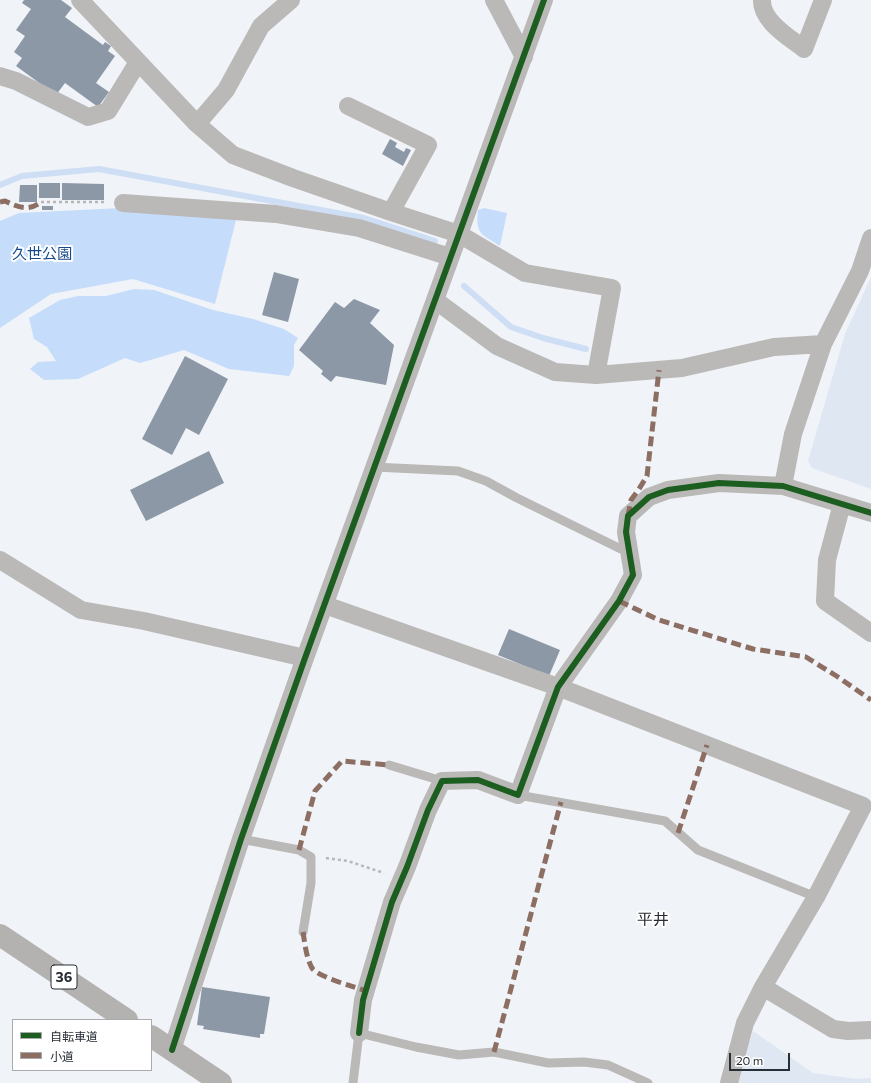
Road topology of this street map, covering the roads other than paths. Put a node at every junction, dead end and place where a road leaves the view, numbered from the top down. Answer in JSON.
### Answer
{"nodes":[{"id":1,"x":80,"y":0,"type":"edge"},
{"id":2,"x":291,"y":0,"type":"edge"},
{"id":3,"x":494,"y":0,"type":"edge"},
{"id":4,"x":544,"y":0,"type":"edge"},
{"id":5,"x":762,"y":0,"type":"edge"},
{"id":6,"x":823,"y":0,"type":"edge"},
{"id":7,"x":524,"y":56,"type":"junction"},
{"id":8,"x":138,"y":62,"type":"junction"},
{"id":9,"x":0,"y":76,"type":"edge"},
{"id":10,"x":348,"y":106,"type":"dead end"},
{"id":11,"x":197,"y":124,"type":"junction"},
{"id":12,"x":123,"y":202,"type":"road end"},
{"id":13,"x":391,"y":212,"type":"junction"},
{"id":14,"x":459,"y":234,"type":"junction"},
{"id":15,"x":871,"y":238,"type":"edge"},
{"id":16,"x":450,"y":257,"type":"junction"},
{"id":17,"x":435,"y":300,"type":"junction"},
{"id":18,"x":823,"y":344,"type":"junction"},
{"id":19,"x":596,"y":376,"type":"junction"},
{"id":20,"x":374,"y":468,"type":"junction"},
{"id":21,"x":783,"y":486,"type":"junction"},
{"id":22,"x":842,"y":504,"type":"junction"},
{"id":23,"x":871,"y":513,"type":"edge"},
{"id":24,"x":629,"y":553,"type":"junction"},
{"id":25,"x":0,"y":560,"type":"edge"},
{"id":26,"x":324,"y":605,"type":"junction"},
{"id":27,"x":871,"y":633,"type":"edge"},
{"id":28,"x":305,"y":658,"type":"junction"},
{"id":29,"x":558,"y":687,"type":"junction"},
{"id":30,"x":389,"y":765,"type":"dead end"},
{"id":31,"x":442,"y":781,"type":"junction"},
{"id":32,"x":518,"y":795,"type":"junction"},
{"id":33,"x":867,"y":805,"type":"edge"},
{"id":34,"x":241,"y":839,"type":"junction"},
{"id":35,"x":816,"y":898,"type":"junction"},
{"id":36,"x":303,"y":932,"type":"dead end"},
{"id":37,"x":0,"y":935,"type":"edge"},
{"id":38,"x":763,"y":987,"type":"junction"},
{"id":39,"x":126,"y":1019,"type":"edge"},
{"id":40,"x":871,"y":1030,"type":"edge"},
{"id":41,"x":359,"y":1033,"type":"junction"},
{"id":42,"x":152,"y":1037,"type":"edge"},
{"id":43,"x":172,"y":1050,"type":"junction"},
{"id":44,"x":221,"y":1083,"type":"edge"},
{"id":45,"x":353,"y":1083,"type":"edge"},
{"id":46,"x":648,"y":1083,"type":"edge"},
{"id":47,"x":729,"y":1083,"type":"edge"}],
"edges":[{"from":1,"to":8,"type":"street"},
{"from":2,"to":11,"type":"street"},
{"from":3,"to":7,"type":"street"},
{"from":4,"to":7,"type":"street"},
{"from":5,"to":6,"type":"street"},
{"from":7,"to":14,"type":"street"},
{"from":8,"to":9,"type":"street"},
{"from":8,"to":11,"type":"street"},
{"from":10,"to":13,"type":"street"},
{"from":11,"to":13,"type":"street"},
{"from":12,"to":16,"type":"street"},
{"from":13,"to":14,"type":"street"},
{"from":14,"to":16,"type":"street"},
{"from":14,"to":19,"type":"street"},
{"from":15,"to":18,"type":"street"},
{"from":16,"to":17,"type":"street"},
{"from":17,"to":19,"type":"street"},
{"from":17,"to":20,"type":"street"},
{"from":18,"to":19,"type":"street"},
{"from":18,"to":21,"type":"street"},
{"from":20,"to":24,"type":"lane"},
{"from":20,"to":26,"type":"street"},
{"from":21,"to":22,"type":"street"},
{"from":21,"to":24,"type":"street"},
{"from":22,"to":23,"type":"street"},
{"from":22,"to":27,"type":"street"},
{"from":24,"to":29,"type":"street"},
{"from":25,"to":28,"type":"street"},
{"from":26,"to":28,"type":"street"},
{"from":26,"to":29,"type":"street"},
{"from":28,"to":34,"type":"street"},
{"from":29,"to":32,"type":"street"},
{"from":29,"to":33,"type":"street"},
{"from":30,"to":31,"type":"lane"},
{"from":31,"to":32,"type":"street"},
{"from":31,"to":41,"type":"street"},
{"from":32,"to":35,"type":"lane"},
{"from":33,"to":35,"type":"street"},
{"from":34,"to":36,"type":"lane"},
{"from":34,"to":43,"type":"street"},
{"from":35,"to":38,"type":"street"},
{"from":37,"to":39,"type":"main road","number":"36"},
{"from":38,"to":40,"type":"street"},
{"from":38,"to":47,"type":"street"},
{"from":41,"to":45,"type":"lane"},
{"from":41,"to":46,"type":"lane"},
{"from":42,"to":43,"type":"main road"},
{"from":43,"to":44,"type":"main road"}]}
